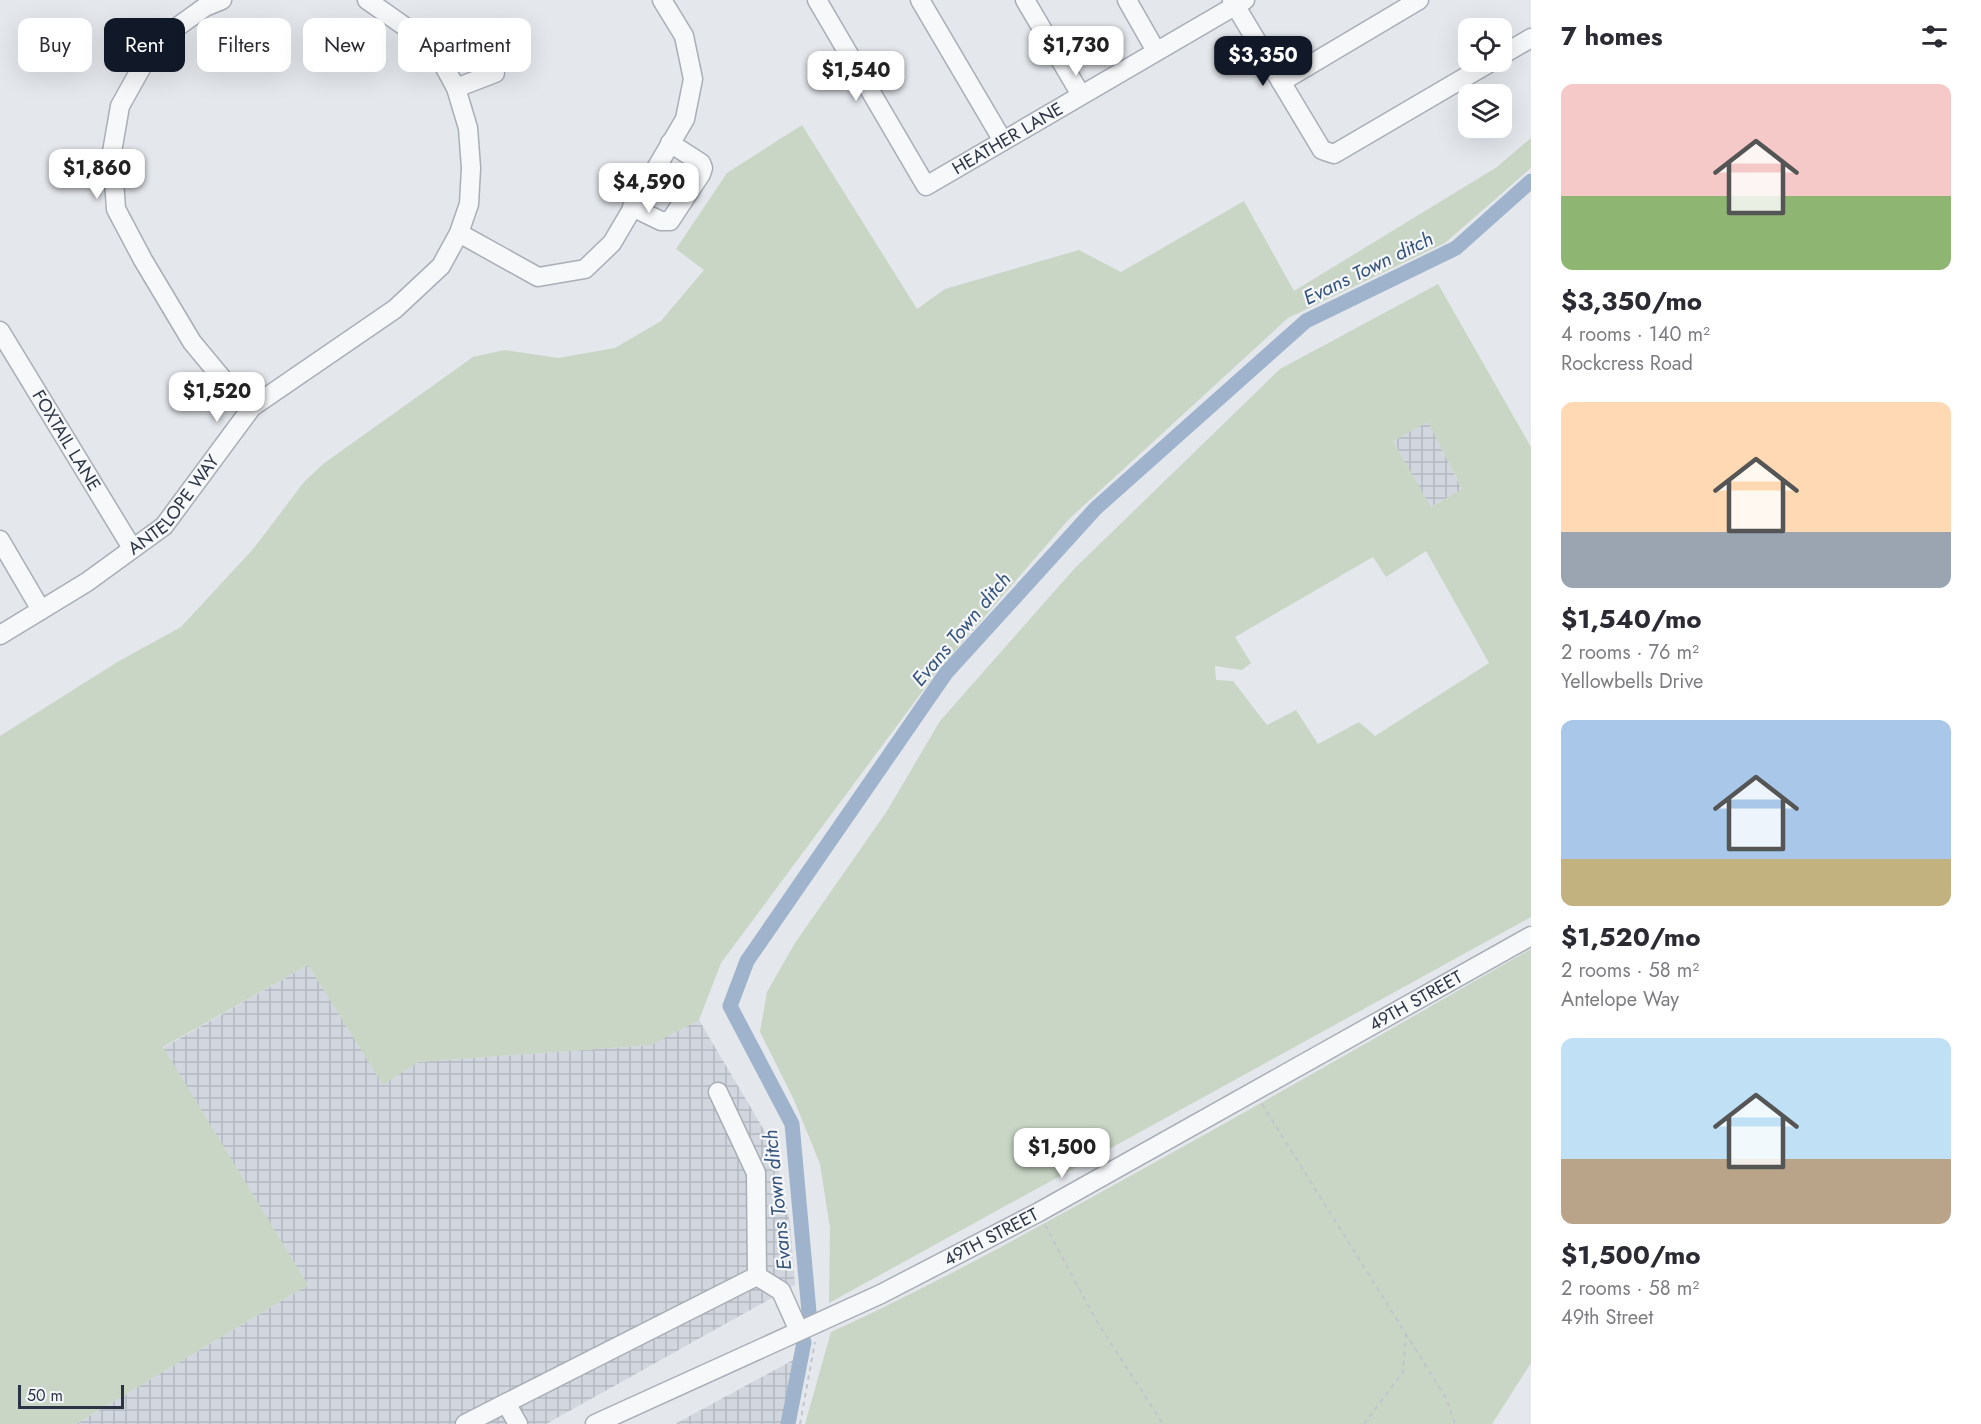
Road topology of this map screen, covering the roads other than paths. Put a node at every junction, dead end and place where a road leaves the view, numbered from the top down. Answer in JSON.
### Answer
{"nodes":[{"id":1,"x":222,"y":0,"type":"edge"},
{"id":2,"x":367,"y":0,"type":"edge"},
{"id":3,"x":662,"y":0,"type":"edge"},
{"id":4,"x":817,"y":0,"type":"edge"},
{"id":5,"x":920,"y":0,"type":"edge"},
{"id":6,"x":1024,"y":0,"type":"edge"},
{"id":7,"x":1127,"y":0,"type":"edge"},
{"id":8,"x":1419,"y":0,"type":"edge"},
{"id":9,"x":1237,"y":2,"type":"edge"},
{"id":10,"x":1531,"y":38,"type":"edge"},
{"id":11,"x":1512,"y":49,"type":"edge"},
{"id":12,"x":1156,"y":51,"type":"junction"},
{"id":13,"x":1474,"y":72,"type":"edge"},
{"id":14,"x":495,"y":73,"type":"dead end"},
{"id":15,"x":1281,"y":82,"type":"junction"},
{"id":16,"x":456,"y":88,"type":"junction"},
{"id":17,"x":1081,"y":95,"type":"junction"},
{"id":18,"x":1002,"y":141,"type":"junction"},
{"id":19,"x":670,"y":143,"type":"junction"},
{"id":20,"x":632,"y":207,"type":"junction"},
{"id":21,"x":459,"y":233,"type":"junction"},
{"id":22,"x":0,"y":331,"type":"edge"},
{"id":23,"x":252,"y":406,"type":"junction"},
{"id":24,"x":0,"y":540,"type":"edge"},
{"id":25,"x":132,"y":548,"type":"junction"},
{"id":26,"x":41,"y":610,"type":"junction"},
{"id":27,"x":0,"y":635,"type":"edge"},
{"id":28,"x":1531,"y":936,"type":"edge"},
{"id":29,"x":718,"y":1092,"type":"dead end"},
{"id":30,"x":757,"y":1276,"type":"junction"},
{"id":31,"x":799,"y":1331,"type":"junction"},
{"id":32,"x":506,"y":1403,"type":"junction"},
{"id":33,"x":465,"y":1424,"type":"edge"},
{"id":34,"x":518,"y":1424,"type":"edge"},
{"id":35,"x":595,"y":1424,"type":"edge"}],
"edges":[{"from":1,"to":23,"type":"street"},
{"from":2,"to":16,"type":"street","name":"ANTELOPE WAY"},
{"from":3,"to":19,"type":"street"},
{"from":4,"to":18,"type":"street","name":"HEATHER LANE"},
{"from":5,"to":18,"type":"street"},
{"from":6,"to":17,"type":"street"},
{"from":7,"to":12,"type":"street"},
{"from":8,"to":15,"type":"street"},
{"from":9,"to":12,"type":"street","name":"HEATHER LANE"},
{"from":9,"to":15,"type":"street"},
{"from":10,"to":11,"type":"street"},
{"from":12,"to":17,"type":"street","name":"HEATHER LANE"},
{"from":13,"to":15,"type":"street"},
{"from":14,"to":16,"type":"street"},
{"from":16,"to":21,"type":"street","name":"ANTELOPE WAY"},
{"from":17,"to":18,"type":"street","name":"HEATHER LANE"},
{"from":19,"to":20,"type":"street"},
{"from":19,"to":20,"type":"street"},
{"from":20,"to":21,"type":"street"},
{"from":21,"to":23,"type":"street","name":"ANTELOPE WAY"},
{"from":22,"to":25,"type":"street","name":"FOXTAIL LANE"},
{"from":23,"to":25,"type":"street","name":"ANTELOPE WAY"},
{"from":24,"to":26,"type":"street"},
{"from":25,"to":26,"type":"street","name":"ANTELOPE WAY"},
{"from":26,"to":27,"type":"street","name":"ANTELOPE WAY"},
{"from":28,"to":31,"type":"street","name":"49TH STREET"},
{"from":29,"to":30,"type":"street"},
{"from":30,"to":31,"type":"street"},
{"from":30,"to":32,"type":"street"},
{"from":31,"to":35,"type":"street","name":"49TH STREET"},
{"from":32,"to":33,"type":"street"},
{"from":32,"to":34,"type":"street"}]}
